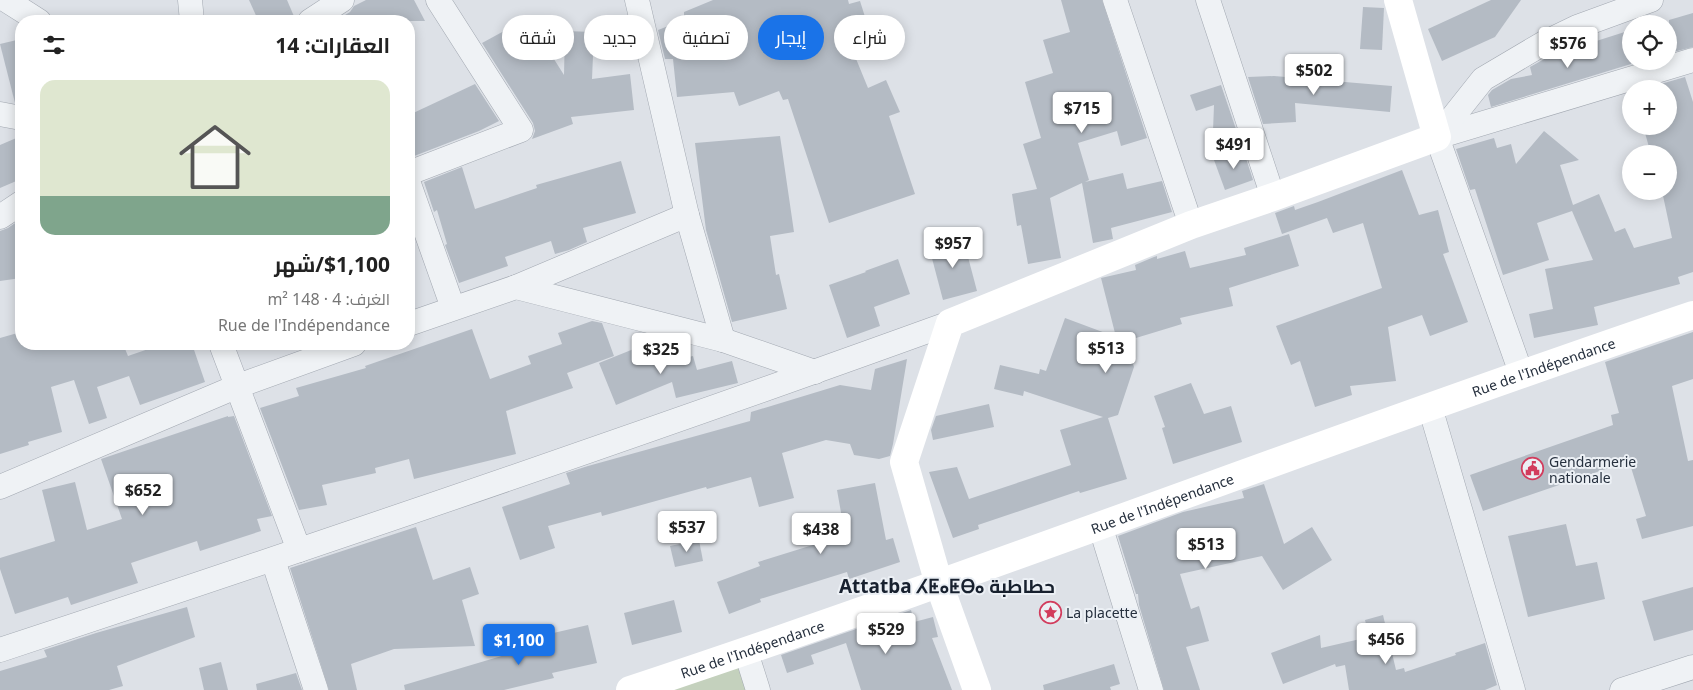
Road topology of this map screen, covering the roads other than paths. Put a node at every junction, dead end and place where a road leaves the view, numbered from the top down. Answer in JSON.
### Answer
{"nodes":[{"id":1,"x":6,"y":0,"type":"edge"},
{"id":2,"x":190,"y":0,"type":"edge"},
{"id":3,"x":342,"y":0,"type":"edge"},
{"id":4,"x":438,"y":0,"type":"edge"},
{"id":5,"x":637,"y":0,"type":"edge"},
{"id":6,"x":1115,"y":0,"type":"edge"},
{"id":7,"x":1208,"y":0,"type":"edge"},
{"id":8,"x":1398,"y":0,"type":"edge"},
{"id":9,"x":1640,"y":2,"type":"edge"},
{"id":10,"x":30,"y":15,"type":"edge"},
{"id":11,"x":191,"y":15,"type":"edge"},
{"id":12,"x":319,"y":15,"type":"edge"},
{"id":13,"x":1693,"y":60,"type":"edge"},
{"id":14,"x":0,"y":114,"type":"edge"},
{"id":15,"x":15,"y":117,"type":"edge"},
{"id":16,"x":1437,"y":137,"type":"junction"},
{"id":17,"x":415,"y":171,"type":"edge"},
{"id":18,"x":1273,"y":197,"type":"junction"},
{"id":19,"x":415,"y":201,"type":"edge"},
{"id":20,"x":15,"y":207,"type":"edge"},
{"id":21,"x":687,"y":215,"type":"junction"},
{"id":22,"x":0,"y":218,"type":"edge"},
{"id":23,"x":1191,"y":225,"type":"junction"},
{"id":24,"x":516,"y":287,"type":"junction"},
{"id":25,"x":453,"y":308,"type":"junction"},
{"id":26,"x":1693,"y":315,"type":"edge"},
{"id":27,"x":415,"y":322,"type":"edge"},
{"id":28,"x":950,"y":323,"type":"junction"},
{"id":29,"x":723,"y":340,"type":"junction"},
{"id":30,"x":223,"y":350,"type":"edge"},
{"id":31,"x":337,"y":350,"type":"edge"},
{"id":32,"x":815,"y":372,"type":"junction"},
{"id":33,"x":1522,"y":373,"type":"junction"},
{"id":34,"x":238,"y":386,"type":"junction"},
{"id":35,"x":1430,"y":407,"type":"junction"},
{"id":36,"x":0,"y":487,"type":"edge"},
{"id":37,"x":1100,"y":525,"type":"junction"},
{"id":38,"x":299,"y":550,"type":"junction"},
{"id":39,"x":273,"y":560,"type":"junction"},
{"id":40,"x":939,"y":584,"type":"junction"},
{"id":41,"x":0,"y":650,"type":"edge"},
{"id":42,"x":746,"y":652,"type":"junction"},
{"id":43,"x":1693,"y":667,"type":"edge"},
{"id":44,"x":316,"y":690,"type":"edge"},
{"id":45,"x":630,"y":690,"type":"edge"},
{"id":46,"x":758,"y":690,"type":"edge"},
{"id":47,"x":977,"y":690,"type":"edge"},
{"id":48,"x":1151,"y":690,"type":"edge"},
{"id":49,"x":1513,"y":690,"type":"edge"},
{"id":50,"x":1622,"y":690,"type":"edge"}],
"edges":[{"from":1,"to":10,"type":"street"},
{"from":2,"to":11,"type":"street"},
{"from":3,"to":12,"type":"street"},
{"from":4,"to":17,"type":"street"},
{"from":5,"to":21,"type":"street"},
{"from":6,"to":23,"type":"street"},
{"from":7,"to":18,"type":"street"},
{"from":8,"to":16,"type":"main road"},
{"from":9,"to":16,"type":"street"},
{"from":13,"to":16,"type":"street"},
{"from":14,"to":15,"type":"street"},
{"from":16,"to":18,"type":"main road"},
{"from":16,"to":33,"type":"street"},
{"from":18,"to":23,"type":"main road"},
{"from":19,"to":25,"type":"street"},
{"from":20,"to":22,"type":"street"},
{"from":21,"to":24,"type":"street"},
{"from":21,"to":29,"type":"street"},
{"from":23,"to":28,"type":"main road"},
{"from":24,"to":25,"type":"street"},
{"from":24,"to":29,"type":"street"},
{"from":25,"to":27,"type":"street"},
{"from":26,"to":33,"type":"main road","name":"Rue de l'Indépendance"},
{"from":28,"to":32,"type":"street"},
{"from":28,"to":40,"type":"main road"},
{"from":29,"to":32,"type":"street"},
{"from":30,"to":34,"type":"street"},
{"from":31,"to":34,"type":"street"},
{"from":32,"to":38,"type":"street"},
{"from":33,"to":35,"type":"main road","name":"Rue de l'Indépendance"},
{"from":34,"to":36,"type":"street"},
{"from":34,"to":38,"type":"street"},
{"from":35,"to":37,"type":"main road","name":"Rue de l'Indépendance"},
{"from":35,"to":49,"type":"street"},
{"from":37,"to":40,"type":"main road","name":"Rue de l'Indépendance"},
{"from":37,"to":48,"type":"street"},
{"from":38,"to":39,"type":"street"},
{"from":39,"to":41,"type":"street"},
{"from":39,"to":44,"type":"street"},
{"from":40,"to":42,"type":"main road","name":"Rue de l'Indépendance"},
{"from":40,"to":47,"type":"main road"},
{"from":42,"to":45,"type":"main road","name":"Rue de l'Indépendance"},
{"from":42,"to":46,"type":"street"},
{"from":43,"to":50,"type":"street"}]}
